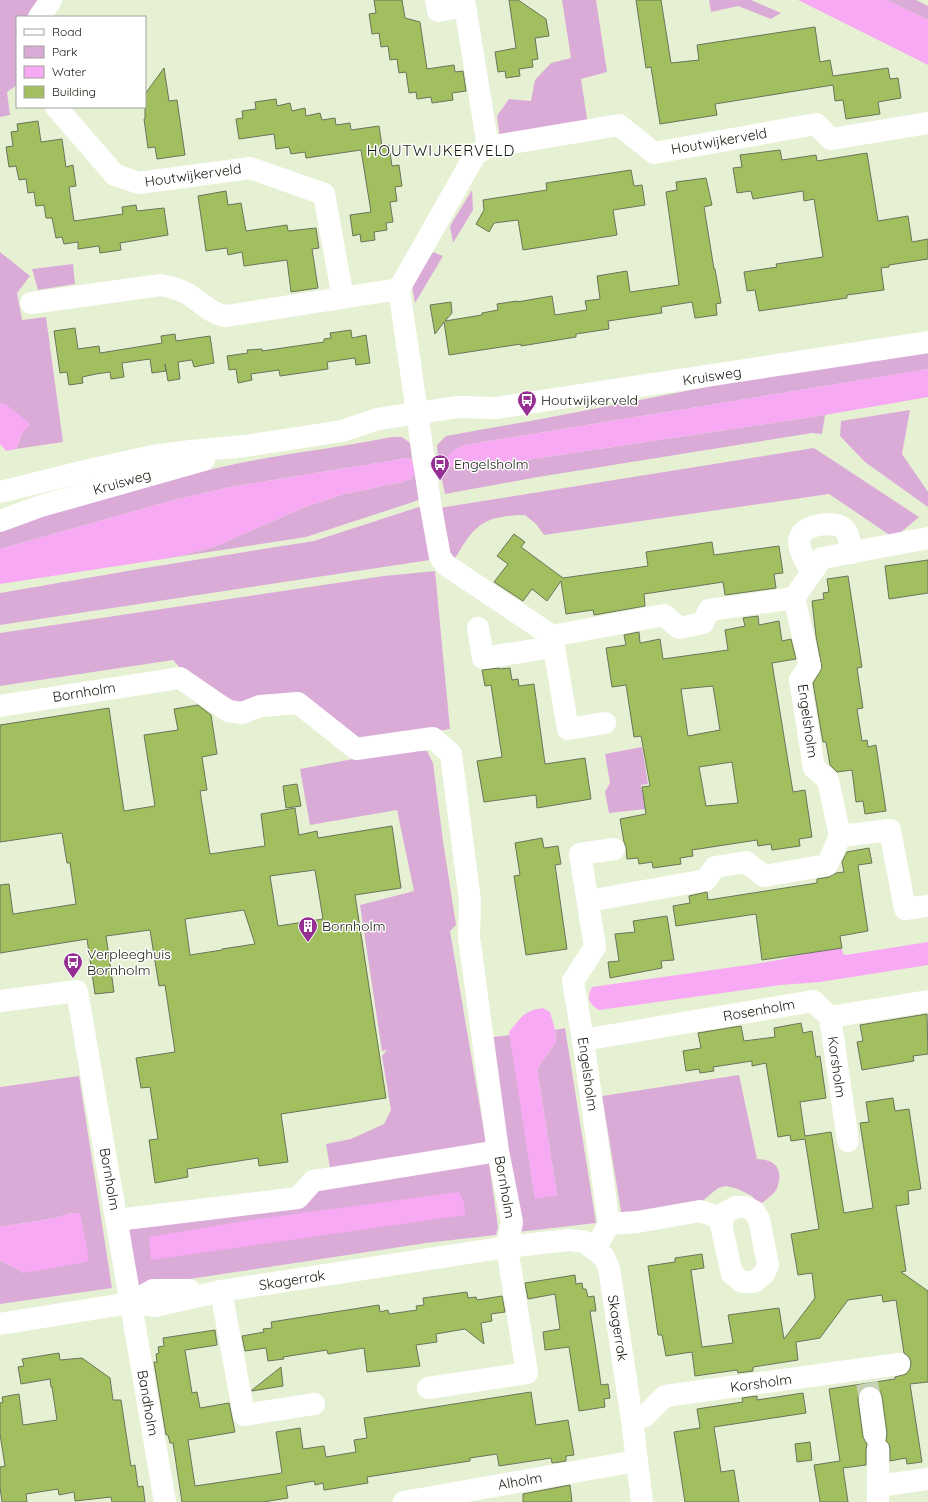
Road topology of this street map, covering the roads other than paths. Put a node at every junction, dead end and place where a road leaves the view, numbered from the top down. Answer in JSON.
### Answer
{"nodes":[{"id":1,"x":51,"y":0,"type":"edge"},
{"id":2,"x":436,"y":0,"type":"edge"},
{"id":3,"x":39,"y":16,"type":"edge"},
{"id":4,"x":57,"y":108,"type":"edge"},
{"id":5,"x":928,"y":123,"type":"edge"},
{"id":6,"x":488,"y":147,"type":"junction"},
{"id":7,"x":399,"y":289,"type":"junction"},
{"id":8,"x":343,"y":298,"type":"junction"},
{"id":9,"x":31,"y":303,"type":"dead end"},
{"id":10,"x":928,"y":342,"type":"edge"},
{"id":11,"x":419,"y":420,"type":"junction"},
{"id":12,"x":245,"y":446,"type":"junction"},
{"id":13,"x":0,"y":492,"type":"edge"},
{"id":14,"x":0,"y":521,"type":"edge"},
{"id":15,"x":928,"y":538,"type":"edge"},
{"id":16,"x":851,"y":553,"type":"junction"},
{"id":17,"x":812,"y":572,"type":"junction"},
{"id":18,"x":794,"y":598,"type":"junction"},
{"id":19,"x":478,"y":628,"type":"dead end"},
{"id":20,"x":553,"y":641,"type":"junction"},
{"id":21,"x":0,"y":706,"type":"edge"},
{"id":22,"x":605,"y":723,"type":"dead end"},
{"id":23,"x":840,"y":836,"type":"junction"},
{"id":24,"x":614,"y":849,"type":"dead end"},
{"id":25,"x":588,"y":901,"type":"junction"},
{"id":26,"x":928,"y":906,"type":"edge"},
{"id":27,"x":0,"y":1001,"type":"edge"},
{"id":28,"x":928,"y":1001,"type":"edge"},
{"id":29,"x":830,"y":1017,"type":"junction"},
{"id":30,"x":583,"y":1040,"type":"junction"},
{"id":31,"x":848,"y":1141,"type":"dead end"},
{"id":32,"x":498,"y":1150,"type":"junction"},
{"id":33,"x":723,"y":1219,"type":"dead end"},
{"id":34,"x":117,"y":1220,"type":"junction"},
{"id":35,"x":609,"y":1224,"type":"junction"},
{"id":36,"x":506,"y":1246,"type":"junction"},
{"id":37,"x":595,"y":1249,"type":"junction"},
{"id":38,"x":221,"y":1291,"type":"junction"},
{"id":39,"x":130,"y":1304,"type":"junction"},
{"id":40,"x":0,"y":1324,"type":"edge"},
{"id":41,"x":899,"y":1364,"type":"dead end"},
{"id":42,"x":428,"y":1388,"type":"dead end"},
{"id":43,"x":870,"y":1398,"type":"tunnel mouth"},
{"id":44,"x":314,"y":1404,"type":"dead end"},
{"id":45,"x":632,"y":1420,"type":"junction"},
{"id":46,"x":636,"y":1461,"type":"junction"},
{"id":47,"x":928,"y":1479,"type":"edge"},
{"id":48,"x":878,"y":1494,"type":"edge"},
{"id":49,"x":165,"y":1502,"type":"edge"},
{"id":50,"x":404,"y":1502,"type":"edge"},
{"id":51,"x":642,"y":1502,"type":"edge"}],
"edges":[{"from":1,"to":3,"type":"street"},
{"from":2,"to":6,"type":"street"},
{"from":4,"to":8,"type":"street","name":"Houtwijkerveld"},
{"from":5,"to":6,"type":"street","name":"Houtwijkerveld"},
{"from":6,"to":7,"type":"street","name":"Houtwijkerveld"},
{"from":7,"to":8,"type":"street"},
{"from":7,"to":11,"type":"street"},
{"from":8,"to":9,"type":"street"},
{"from":10,"to":11,"type":"street","name":"Kruisweg"},
{"from":11,"to":12,"type":"street","name":"Kruisweg"},
{"from":11,"to":20,"type":"street"},
{"from":12,"to":13,"type":"street","name":"Kruisweg"},
{"from":12,"to":14,"type":"street","name":"Kruisweg"},
{"from":15,"to":16,"type":"street"},
{"from":16,"to":17,"type":"street"},
{"from":16,"to":17,"type":"street"},
{"from":17,"to":18,"type":"street"},
{"from":18,"to":20,"type":"street"},
{"from":18,"to":23,"type":"street","name":"Engelsholm"},
{"from":19,"to":20,"type":"street"},
{"from":20,"to":22,"type":"street"},
{"from":21,"to":32,"type":"street","name":"Bornholm"},
{"from":23,"to":25,"type":"street"},
{"from":23,"to":26,"type":"street"},
{"from":24,"to":25,"type":"street","name":"Engelsholm"},
{"from":25,"to":30,"type":"street","name":"Engelsholm"},
{"from":27,"to":34,"type":"street","name":"Bornholm"},
{"from":28,"to":29,"type":"street"},
{"from":29,"to":30,"type":"street","name":"Rosenholm"},
{"from":29,"to":31,"type":"street","name":"Korsholm"},
{"from":30,"to":35,"type":"street","name":"Engelsholm"},
{"from":32,"to":34,"type":"street"},
{"from":32,"to":36,"type":"street","name":"Bornholm"},
{"from":33,"to":35,"type":"street"},
{"from":34,"to":39,"type":"street","name":"Bornholm"},
{"from":35,"to":37,"type":"street"},
{"from":36,"to":37,"type":"street","name":"Skagerrak"},
{"from":36,"to":38,"type":"street","name":"Skagerrak"},
{"from":36,"to":42,"type":"street"},
{"from":37,"to":45,"type":"street","name":"Skagerrak"},
{"from":38,"to":39,"type":"street","name":"Skagerrak"},
{"from":38,"to":44,"type":"street"},
{"from":39,"to":40,"type":"street","name":"Skagerrak"},
{"from":39,"to":49,"type":"street","name":"Bandholm"},
{"from":41,"to":45,"type":"street","name":"Korsholm"},
{"from":43,"to":48,"type":"street"},
{"from":45,"to":46,"type":"street","name":"Skagerrak"},
{"from":46,"to":50,"type":"street","name":"Alholm"},
{"from":46,"to":51,"type":"street","name":"Skagerrak"},
{"from":47,"to":48,"type":"street"}]}
